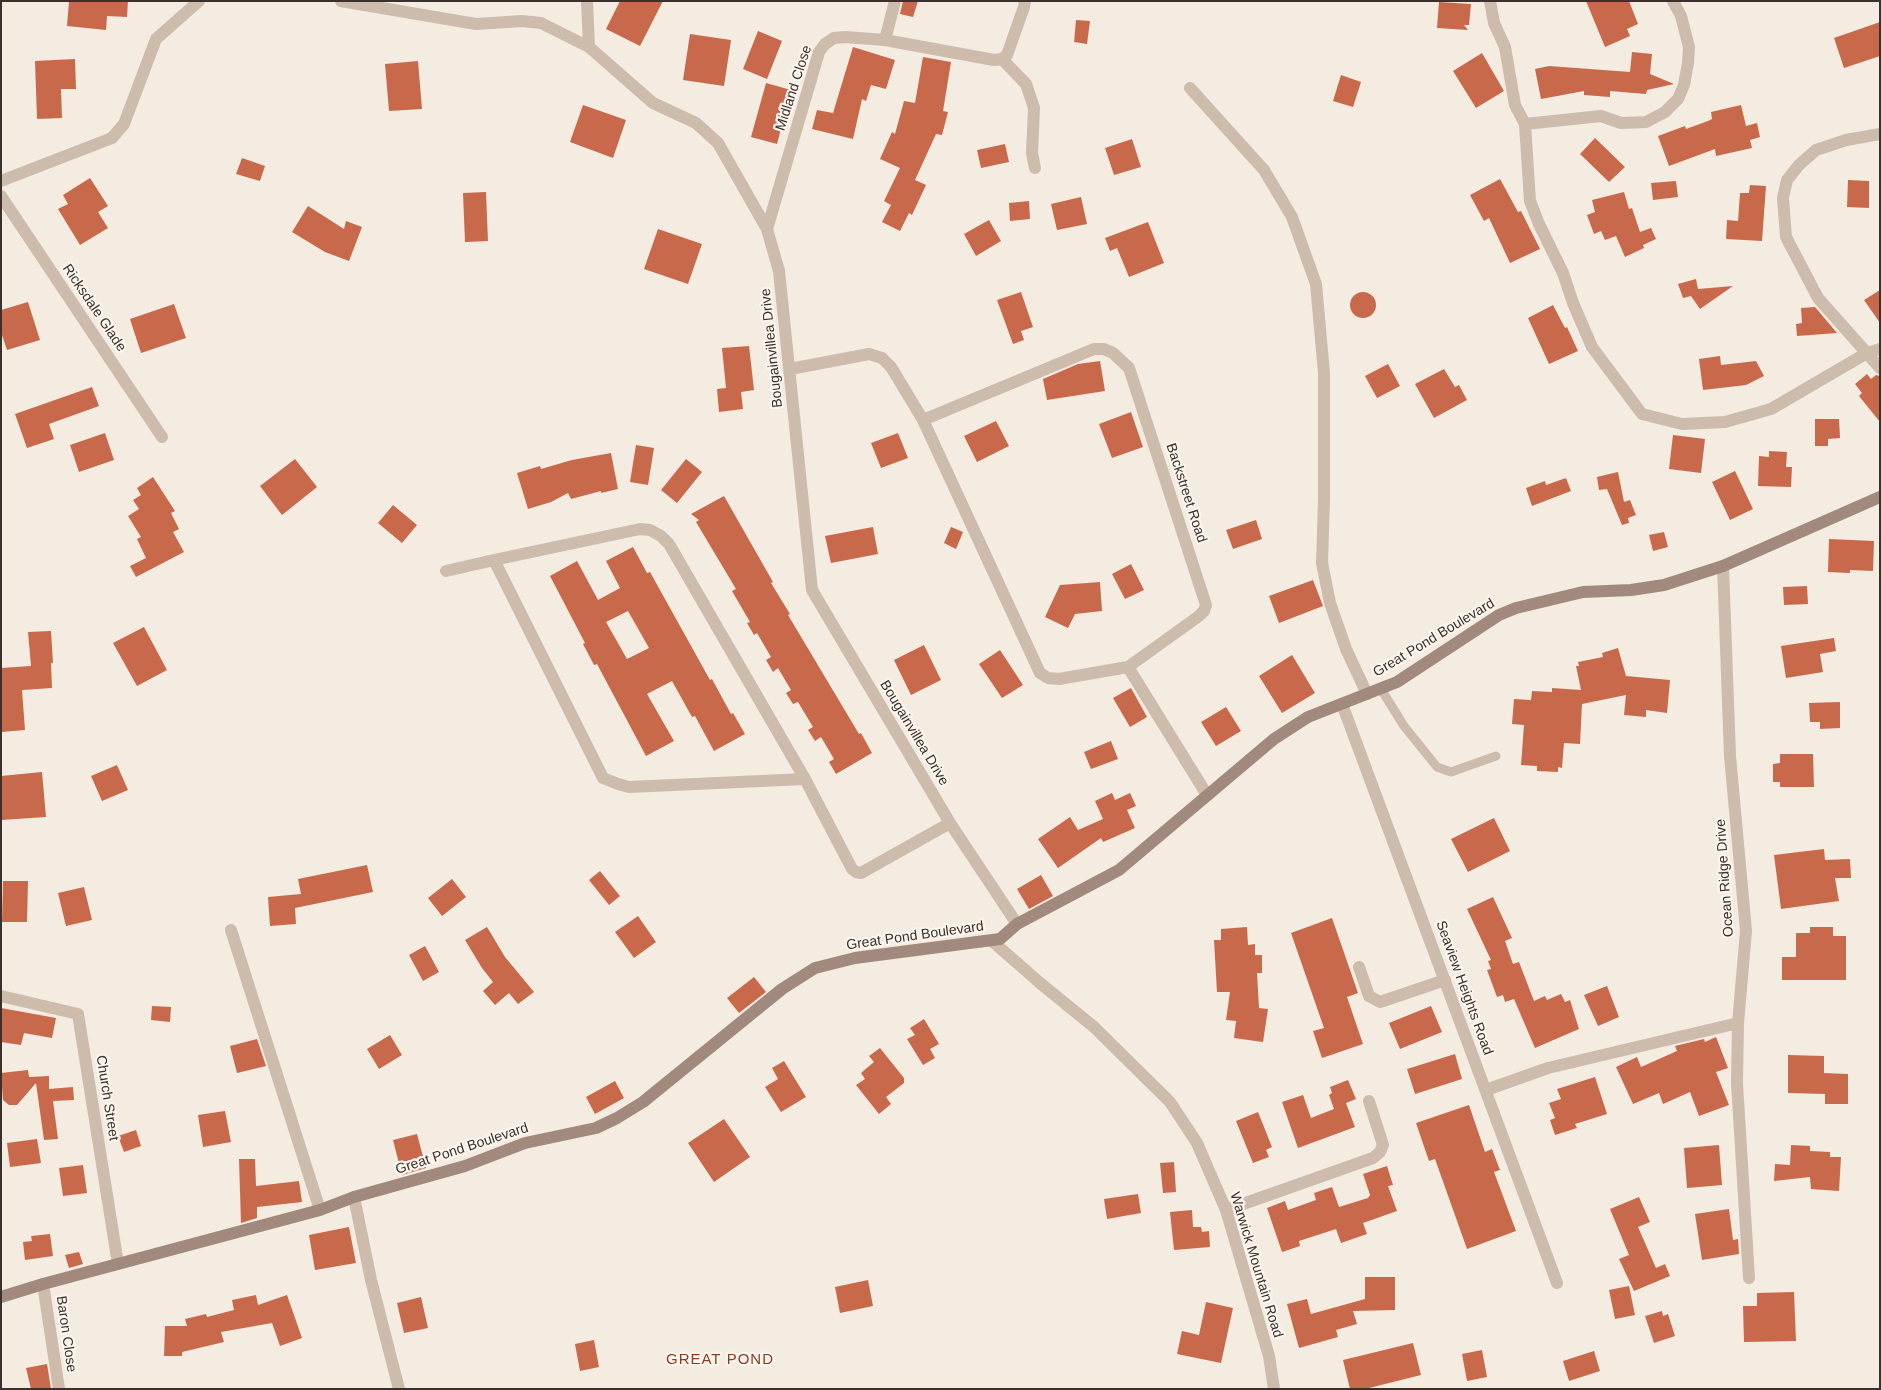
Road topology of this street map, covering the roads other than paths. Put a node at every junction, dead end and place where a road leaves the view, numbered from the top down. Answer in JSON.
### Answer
{"nodes":[{"id":1,"x":199,"y":1,"type":"edge"},
{"id":2,"x":341,"y":1,"type":"edge"},
{"id":3,"x":587,"y":1,"type":"edge"},
{"id":4,"x":895,"y":1,"type":"edge"},
{"id":5,"x":1025,"y":1,"type":"edge"},
{"id":6,"x":1490,"y":1,"type":"edge"},
{"id":7,"x":1672,"y":1,"type":"edge"},
{"id":8,"x":394,"y":5,"type":"edge"},
{"id":9,"x":885,"y":40,"type":"junction"},
{"id":10,"x":589,"y":47,"type":"junction"},
{"id":11,"x":1002,"y":59,"type":"junction"},
{"id":12,"x":1190,"y":88,"type":"dead end"},
{"id":13,"x":1525,"y":124,"type":"junction"},
{"id":14,"x":1880,"y":134,"type":"edge"},
{"id":15,"x":1035,"y":168,"type":"dead end"},
{"id":16,"x":1,"y":181,"type":"edge"},
{"id":17,"x":1,"y":196,"type":"edge"},
{"id":18,"x":767,"y":229,"type":"junction"},
{"id":19,"x":1880,"y":349,"type":"edge"},
{"id":20,"x":1867,"y":353,"type":"junction"},
{"id":21,"x":1880,"y":368,"type":"edge"},
{"id":22,"x":790,"y":369,"type":"junction"},
{"id":23,"x":923,"y":420,"type":"junction"},
{"id":24,"x":162,"y":437,"type":"dead end"},
{"id":25,"x":1880,"y":498,"type":"edge"},
{"id":26,"x":494,"y":560,"type":"junction"},
{"id":27,"x":1723,"y":566,"type":"junction"},
{"id":28,"x":446,"y":571,"type":"dead end"},
{"id":29,"x":1128,"y":667,"type":"junction"},
{"id":30,"x":1382,"y":689,"type":"junction"},
{"id":31,"x":1367,"y":694,"type":"junction"},
{"id":32,"x":1342,"y":704,"type":"junction"},
{"id":33,"x":1496,"y":756,"type":"dead end"},
{"id":34,"x":804,"y":779,"type":"junction"},
{"id":35,"x":1207,"y":795,"type":"junction"},
{"id":36,"x":950,"y":823,"type":"junction"},
{"id":37,"x":1017,"y":924,"type":"junction"},
{"id":38,"x":231,"y":930,"type":"dead end"},
{"id":39,"x":992,"y":941,"type":"junction"},
{"id":40,"x":1359,"y":966,"type":"dead end"},
{"id":41,"x":1444,"y":980,"type":"junction"},
{"id":42,"x":1,"y":996,"type":"edge"},
{"id":43,"x":1738,"y":1023,"type":"junction"},
{"id":44,"x":1486,"y":1090,"type":"junction"},
{"id":45,"x":1369,"y":1101,"type":"dead end"},
{"id":46,"x":354,"y":1197,"type":"junction"},
{"id":47,"x":320,"y":1210,"type":"junction"},
{"id":48,"x":1226,"y":1210,"type":"junction"},
{"id":49,"x":118,"y":1264,"type":"junction"},
{"id":50,"x":1749,"y":1278,"type":"dead end"},
{"id":51,"x":1557,"y":1283,"type":"dead end"},
{"id":52,"x":43,"y":1284,"type":"junction"},
{"id":53,"x":1,"y":1298,"type":"edge"},
{"id":54,"x":59,"y":1389,"type":"edge"},
{"id":55,"x":399,"y":1389,"type":"edge"},
{"id":56,"x":1274,"y":1389,"type":"edge"}],
"edges":[{"from":1,"to":16,"type":"street"},
{"from":2,"to":8,"type":"street","name":"Bougainvillea Drive"},
{"from":3,"to":10,"type":"street"},
{"from":4,"to":9,"type":"street"},
{"from":5,"to":11,"type":"street"},
{"from":6,"to":13,"type":"street"},
{"from":7,"to":13,"type":"street"},
{"from":8,"to":10,"type":"street","name":"Bougainvillea Drive"},
{"from":9,"to":11,"type":"street","name":"Midland Close"},
{"from":9,"to":18,"type":"street","name":"Midland Close"},
{"from":10,"to":18,"type":"street","name":"Bougainvillea Drive"},
{"from":11,"to":15,"type":"street"},
{"from":12,"to":31,"type":"street"},
{"from":13,"to":20,"type":"street"},
{"from":14,"to":20,"type":"street"},
{"from":17,"to":24,"type":"street","name":"Ricksdale Glade"},
{"from":18,"to":22,"type":"street","name":"Bougainvillea Drive"},
{"from":19,"to":20,"type":"street"},
{"from":20,"to":21,"type":"street"},
{"from":22,"to":23,"type":"street"},
{"from":22,"to":36,"type":"street","name":"Bougainvillea Drive"},
{"from":23,"to":29,"type":"street"},
{"from":23,"to":29,"type":"street","name":"Backstreet Road"},
{"from":25,"to":27,"type":"street","name":"Great Pond Boulevard"},
{"from":26,"to":28,"type":"street"},
{"from":26,"to":34,"type":"street"},
{"from":26,"to":34,"type":"street"},
{"from":27,"to":30,"type":"street","name":"Great Pond Boulevard"},
{"from":27,"to":43,"type":"street","name":"Ocean Ridge Drive"},
{"from":29,"to":35,"type":"street"},
{"from":30,"to":31,"type":"street","name":"Great Pond Boulevard"},
{"from":30,"to":33,"type":"lane"},
{"from":31,"to":32,"type":"street","name":"Great Pond Boulevard"},
{"from":32,"to":35,"type":"street","name":"Great Pond Boulevard"},
{"from":32,"to":41,"type":"street","name":"Seaview Heights Road"},
{"from":34,"to":36,"type":"street"},
{"from":35,"to":37,"type":"street","name":"Great Pond Boulevard"},
{"from":36,"to":37,"type":"street","name":"Bougainvillea Drive"},
{"from":37,"to":39,"type":"street","name":"Great Pond Boulevard"},
{"from":38,"to":47,"type":"street"},
{"from":39,"to":46,"type":"street","name":"Great Pond Boulevard"},
{"from":39,"to":48,"type":"street","name":"Warwick Mountain Road"},
{"from":40,"to":41,"type":"street"},
{"from":41,"to":44,"type":"street","name":"Seaview Heights Road"},
{"from":42,"to":49,"type":"street","name":"Church Street"},
{"from":43,"to":44,"type":"street"},
{"from":43,"to":50,"type":"street","name":"Ocean Ridge Drive"},
{"from":44,"to":51,"type":"street","name":"Seaview Heights Road"},
{"from":45,"to":48,"type":"street"},
{"from":46,"to":47,"type":"street","name":"Great Pond Boulevard"},
{"from":46,"to":55,"type":"street"},
{"from":47,"to":49,"type":"street","name":"Great Pond Boulevard"},
{"from":48,"to":56,"type":"street","name":"Warwick Mountain Road"},
{"from":49,"to":52,"type":"street","name":"Great Pond Boulevard"},
{"from":52,"to":53,"type":"street","name":"Great Pond Boulevard"},
{"from":52,"to":54,"type":"street","name":"Baron Close"}]}
